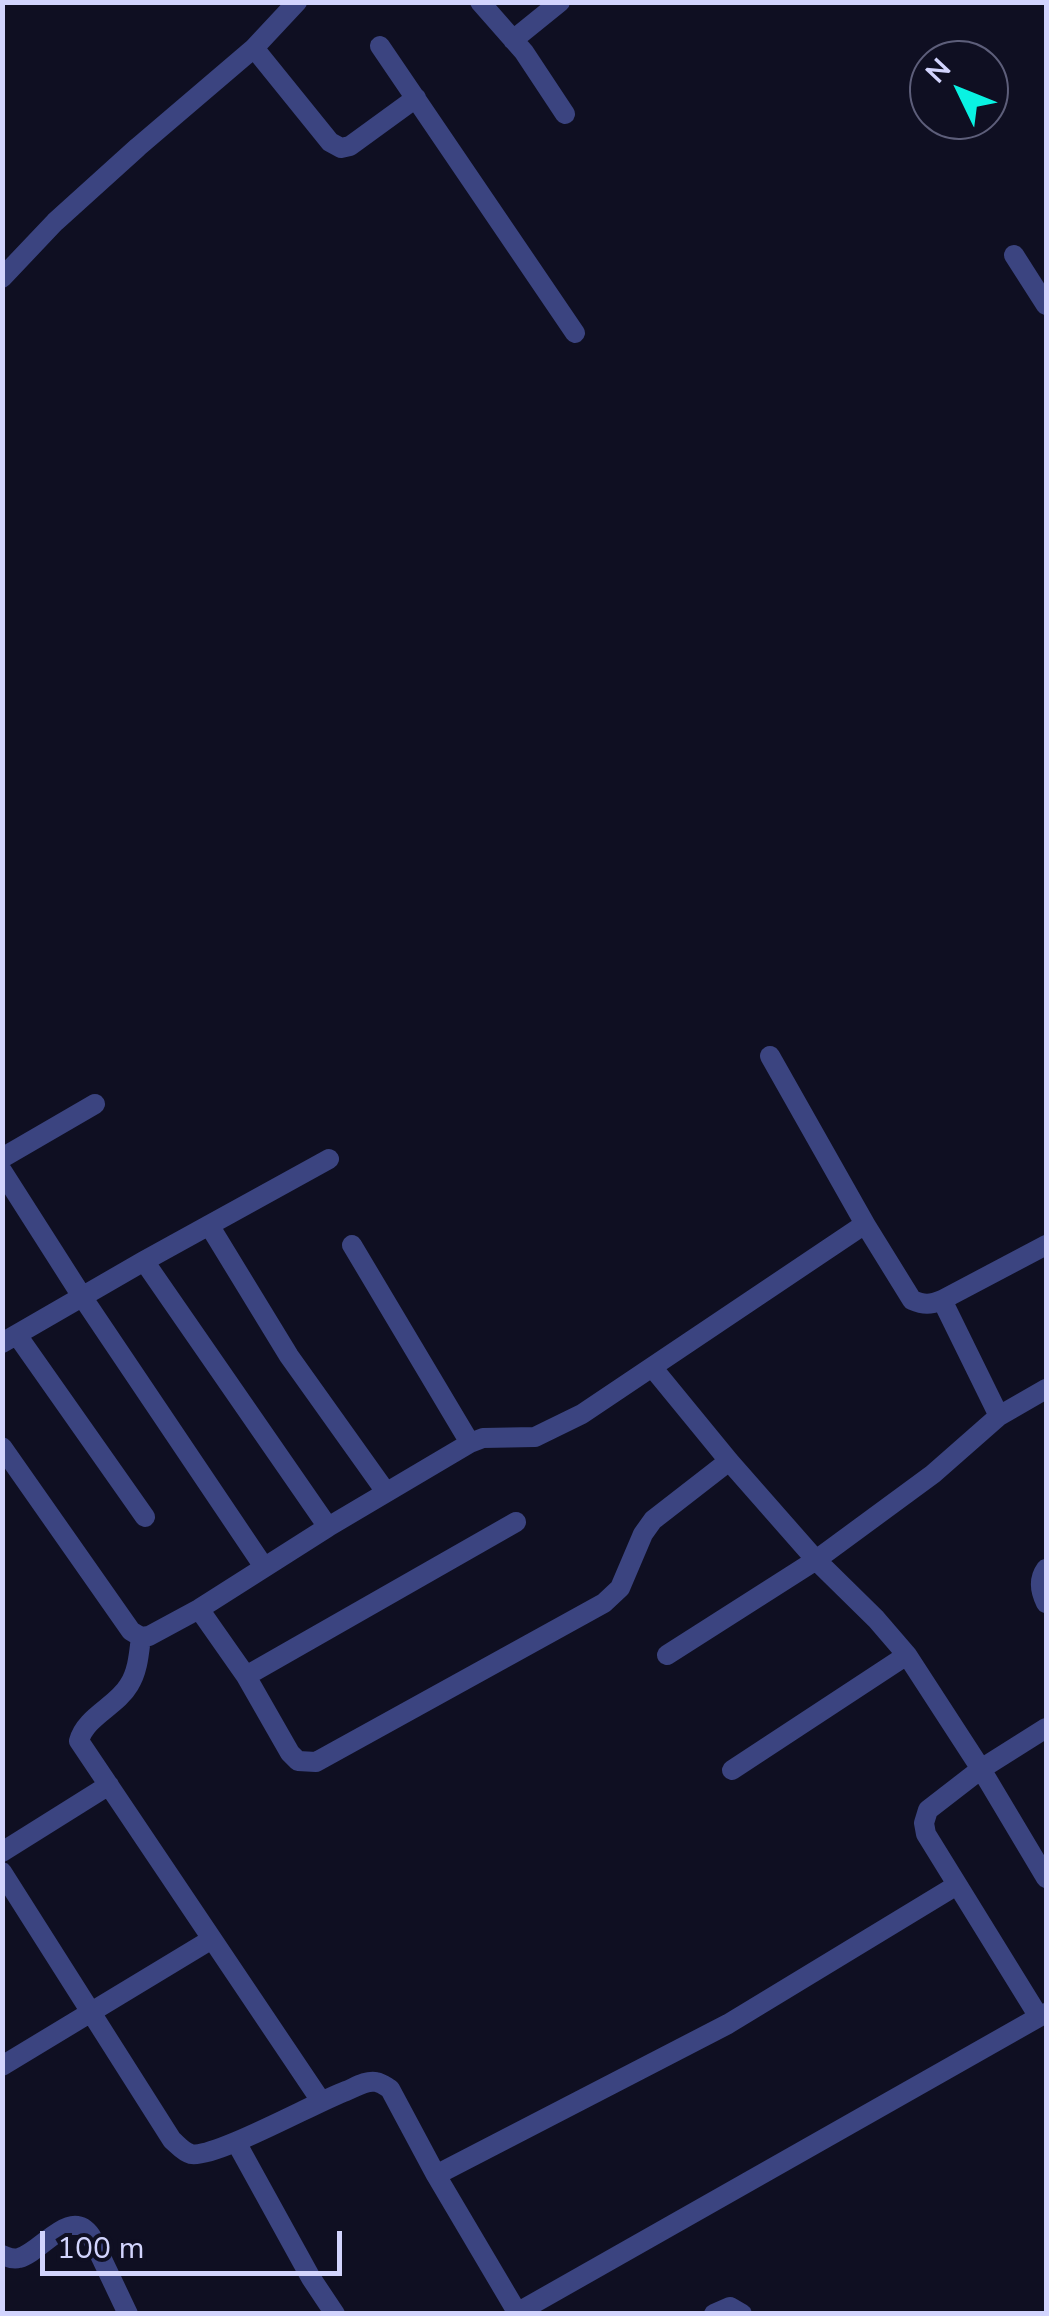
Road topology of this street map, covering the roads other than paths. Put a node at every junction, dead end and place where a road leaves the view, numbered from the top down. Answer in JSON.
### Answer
{"nodes":[{"id":1,"x":297,"y":2,"type":"edge"},
{"id":2,"x":480,"y":2,"type":"edge"},
{"id":3,"x":560,"y":2,"type":"edge"},
{"id":4,"x":513,"y":40,"type":"junction"},
{"id":5,"x":380,"y":46,"type":"dead end"},
{"id":6,"x":254,"y":48,"type":"junction"},
{"id":7,"x":416,"y":98,"type":"junction"},
{"id":8,"x":565,"y":114,"type":"dead end"},
{"id":9,"x":1014,"y":256,"type":"dead end"},
{"id":10,"x":2,"y":278,"type":"edge"},
{"id":11,"x":1046,"y":305,"type":"edge"},
{"id":12,"x":575,"y":333,"type":"dead end"},
{"id":13,"x":770,"y":1056,"type":"dead end"},
{"id":14,"x":95,"y":1104,"type":"dead end"},
{"id":15,"x":2,"y":1158,"type":"edge"},
{"id":16,"x":329,"y":1159,"type":"dead end"},
{"id":17,"x":2,"y":1171,"type":"edge"},
{"id":18,"x":865,"y":1224,"type":"junction"},
{"id":19,"x":208,"y":1226,"type":"junction"},
{"id":20,"x":352,"y":1245,"type":"dead end"},
{"id":21,"x":1046,"y":1245,"type":"edge"},
{"id":22,"x":144,"y":1261,"type":"junction"},
{"id":23,"x":82,"y":1298,"type":"junction"},
{"id":24,"x":942,"y":1300,"type":"junction"},
{"id":25,"x":10,"y":1339,"type":"edge"},
{"id":26,"x":652,"y":1367,"type":"junction"},
{"id":27,"x":1046,"y":1389,"type":"edge"},
{"id":28,"x":999,"y":1416,"type":"junction"},
{"id":29,"x":470,"y":1443,"type":"junction"},
{"id":30,"x":2,"y":1447,"type":"edge"},
{"id":31,"x":729,"y":1460,"type":"junction"},
{"id":32,"x":386,"y":1492,"type":"junction"},
{"id":33,"x":146,"y":1517,"type":"dead end"},
{"id":34,"x":516,"y":1522,"type":"dead end"},
{"id":35,"x":328,"y":1527,"type":"junction"},
{"id":36,"x":816,"y":1560,"type":"junction"},
{"id":37,"x":264,"y":1568,"type":"junction"},
{"id":38,"x":1046,"y":1569,"type":"edge"},
{"id":39,"x":1046,"y":1603,"type":"edge"},
{"id":40,"x":199,"y":1609,"type":"junction"},
{"id":41,"x":142,"y":1636,"type":"junction"},
{"id":42,"x":907,"y":1655,"type":"junction"},
{"id":43,"x":668,"y":1656,"type":"dead end"},
{"id":44,"x":246,"y":1676,"type":"junction"},
{"id":45,"x":1046,"y":1728,"type":"edge"},
{"id":46,"x":981,"y":1769,"type":"junction"},
{"id":47,"x":732,"y":1770,"type":"dead end"},
{"id":48,"x":109,"y":1786,"type":"junction"},
{"id":49,"x":2,"y":1852,"type":"edge"},
{"id":50,"x":2,"y":1872,"type":"edge"},
{"id":51,"x":1046,"y":1878,"type":"edge"},
{"id":52,"x":957,"y":1885,"type":"junction"},
{"id":53,"x":212,"y":1939,"type":"junction"},
{"id":54,"x":92,"y":2010,"type":"junction"},
{"id":55,"x":1043,"y":2015,"type":"edge"},
{"id":56,"x":2,"y":2066,"type":"edge"},
{"id":57,"x":320,"y":2101,"type":"junction"},
{"id":58,"x":236,"y":2142,"type":"junction"},
{"id":59,"x":436,"y":2175,"type":"junction"},
{"id":60,"x":2,"y":2255,"type":"edge"},
{"id":61,"x":516,"y":2313,"type":"edge"},
{"id":62,"x":128,"y":2314,"type":"edge"},
{"id":63,"x":336,"y":2314,"type":"edge"},
{"id":64,"x":714,"y":2314,"type":"edge"},
{"id":65,"x":742,"y":2314,"type":"edge"}],
"edges":[{"from":1,"to":6,"type":"street"},
{"from":2,"to":4,"type":"street"},
{"from":3,"to":4,"type":"street"},
{"from":4,"to":8,"type":"street"},
{"from":5,"to":7,"type":"street"},
{"from":6,"to":7,"type":"street"},
{"from":6,"to":10,"type":"street"},
{"from":7,"to":12,"type":"street"},
{"from":9,"to":11,"type":"street"},
{"from":13,"to":18,"type":"street"},
{"from":14,"to":15,"type":"street"},
{"from":16,"to":19,"type":"street"},
{"from":17,"to":23,"type":"street"},
{"from":18,"to":24,"type":"street"},
{"from":18,"to":26,"type":"street"},
{"from":19,"to":22,"type":"street"},
{"from":19,"to":32,"type":"street"},
{"from":20,"to":29,"type":"street"},
{"from":21,"to":24,"type":"street"},
{"from":22,"to":23,"type":"street"},
{"from":22,"to":35,"type":"street"},
{"from":23,"to":25,"type":"street"},
{"from":23,"to":37,"type":"street"},
{"from":24,"to":28,"type":"street"},
{"from":25,"to":33,"type":"street"},
{"from":26,"to":29,"type":"street"},
{"from":26,"to":31,"type":"street"},
{"from":27,"to":28,"type":"street"},
{"from":28,"to":36,"type":"street"},
{"from":29,"to":32,"type":"street"},
{"from":30,"to":41,"type":"street"},
{"from":31,"to":36,"type":"street"},
{"from":31,"to":44,"type":"street"},
{"from":32,"to":35,"type":"street"},
{"from":34,"to":44,"type":"street"},
{"from":35,"to":37,"type":"street"},
{"from":36,"to":42,"type":"street"},
{"from":36,"to":43,"type":"street"},
{"from":37,"to":40,"type":"street"},
{"from":38,"to":39,"type":"street"},
{"from":40,"to":41,"type":"street"},
{"from":40,"to":44,"type":"street"},
{"from":41,"to":48,"type":"street"},
{"from":42,"to":46,"type":"street"},
{"from":42,"to":47,"type":"street"},
{"from":45,"to":46,"type":"street"},
{"from":46,"to":51,"type":"street"},
{"from":46,"to":52,"type":"street"},
{"from":48,"to":49,"type":"street"},
{"from":48,"to":53,"type":"street"},
{"from":50,"to":54,"type":"street"},
{"from":52,"to":55,"type":"street"},
{"from":52,"to":59,"type":"street"},
{"from":53,"to":54,"type":"street"},
{"from":53,"to":57,"type":"street"},
{"from":54,"to":56,"type":"street"},
{"from":54,"to":58,"type":"street"},
{"from":55,"to":61,"type":"street"},
{"from":57,"to":58,"type":"street"},
{"from":57,"to":59,"type":"street"},
{"from":58,"to":63,"type":"street"},
{"from":59,"to":61,"type":"street"},
{"from":60,"to":62,"type":"street"},
{"from":64,"to":65,"type":"street"}]}
